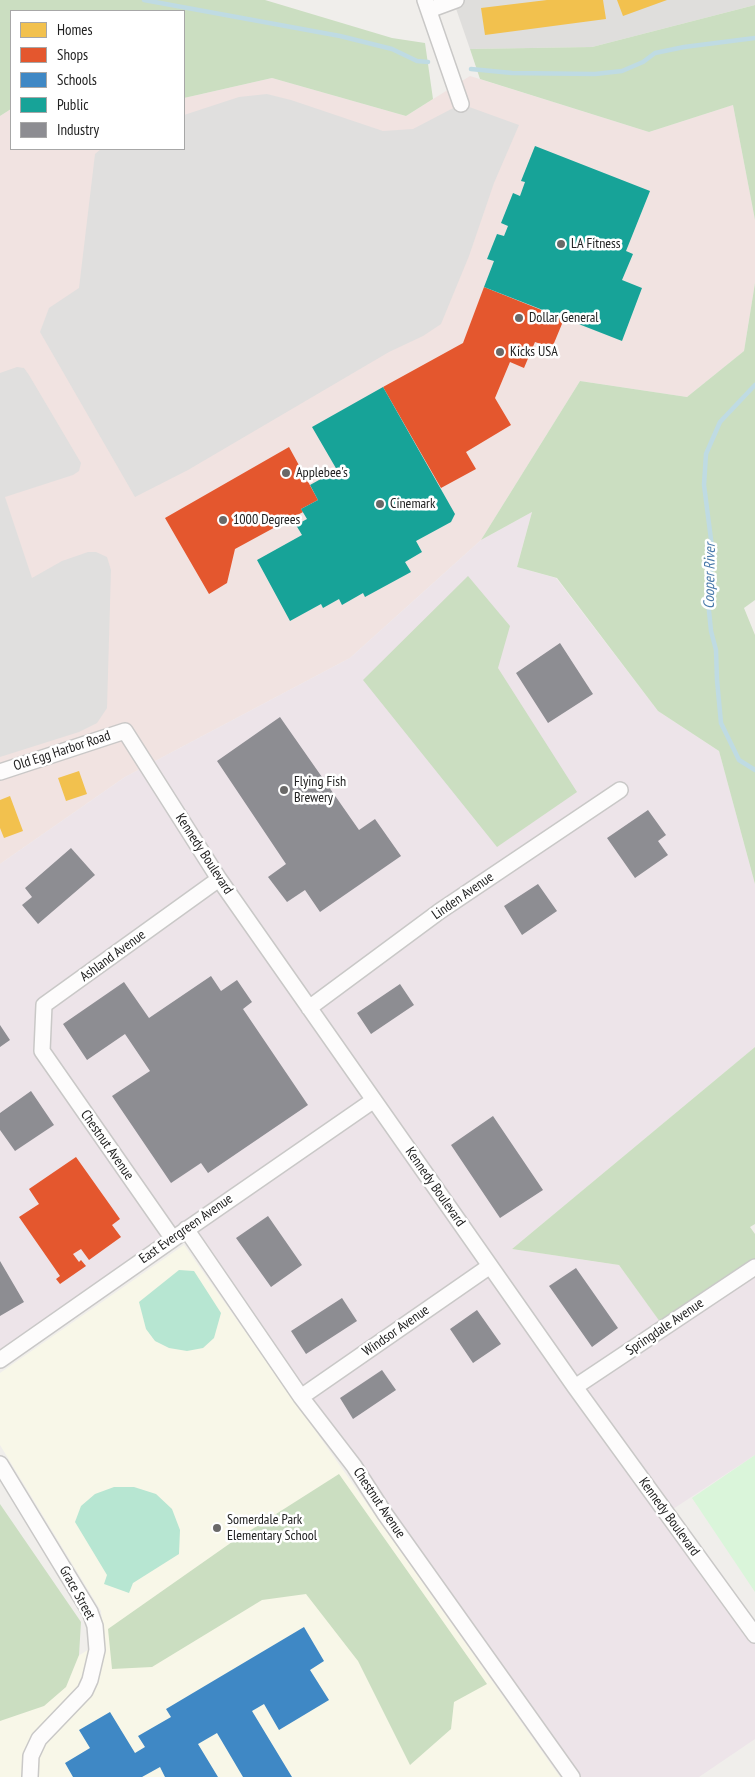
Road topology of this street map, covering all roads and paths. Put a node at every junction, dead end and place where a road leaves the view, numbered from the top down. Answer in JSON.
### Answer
{"nodes":[{"id":1,"x":456,"y":0,"type":"edge"},
{"id":2,"x":427,"y":5,"type":"edge"},
{"id":3,"x":461,"y":104,"type":"dead end"},
{"id":4,"x":125,"y":731,"type":"joint"},
{"id":5,"x":0,"y":772,"type":"edge"},
{"id":6,"x":620,"y":790,"type":"dead end"},
{"id":7,"x":219,"y":879,"type":"junction"},
{"id":8,"x":309,"y":1008,"type":"junction"},
{"id":9,"x":42,"y":1051,"type":"joint"},
{"id":10,"x":374,"y":1100,"type":"junction"},
{"id":11,"x":186,"y":1229,"type":"junction"},
{"id":12,"x":172,"y":1238,"type":"junction"},
{"id":13,"x":490,"y":1266,"type":"junction"},
{"id":14,"x":755,"y":1267,"type":"edge"},
{"id":15,"x":0,"y":1360,"type":"edge"},
{"id":16,"x":575,"y":1387,"type":"junction"},
{"id":17,"x":301,"y":1397,"type":"junction"},
{"id":18,"x":0,"y":1464,"type":"edge"},
{"id":19,"x":755,"y":1635,"type":"edge"},
{"id":20,"x":30,"y":1777,"type":"edge"},
{"id":21,"x":572,"y":1777,"type":"edge"}],
"edges":[{"from":1,"to":2,"type":"street"},
{"from":2,"to":3,"type":"street"},
{"from":4,"to":5,"type":"street","name":"Old Egg Harbor Road"},
{"from":4,"to":7,"type":"street","name":"Kennedy Boulevard"},
{"from":6,"to":8,"type":"street","name":"Linden Avenue"},
{"from":7,"to":8,"type":"street","name":"Kennedy Boulevard"},
{"from":7,"to":9,"type":"street","name":"Ashland Avenue"},
{"from":8,"to":10,"type":"street","name":"Kennedy Boulevard"},
{"from":9,"to":12,"type":"street","name":"Chestnut Avenue"},
{"from":10,"to":11,"type":"street","name":"East Evergreen Avenue"},
{"from":10,"to":13,"type":"street","name":"Kennedy Boulevard"},
{"from":11,"to":12,"type":"street","name":"East Evergreen Avenue"},
{"from":11,"to":17,"type":"street","name":"Chestnut Avenue"},
{"from":12,"to":15,"type":"street","name":"East Evergreen Avenue"},
{"from":13,"to":16,"type":"street","name":"Kennedy Boulevard"},
{"from":13,"to":17,"type":"street","name":"Windsor Avenue"},
{"from":14,"to":16,"type":"street","name":"Springdale Avenue"},
{"from":16,"to":19,"type":"street","name":"Kennedy Boulevard"},
{"from":17,"to":21,"type":"street","name":"Chestnut Avenue"},
{"from":18,"to":20,"type":"street","name":"Grace Street"}]}
